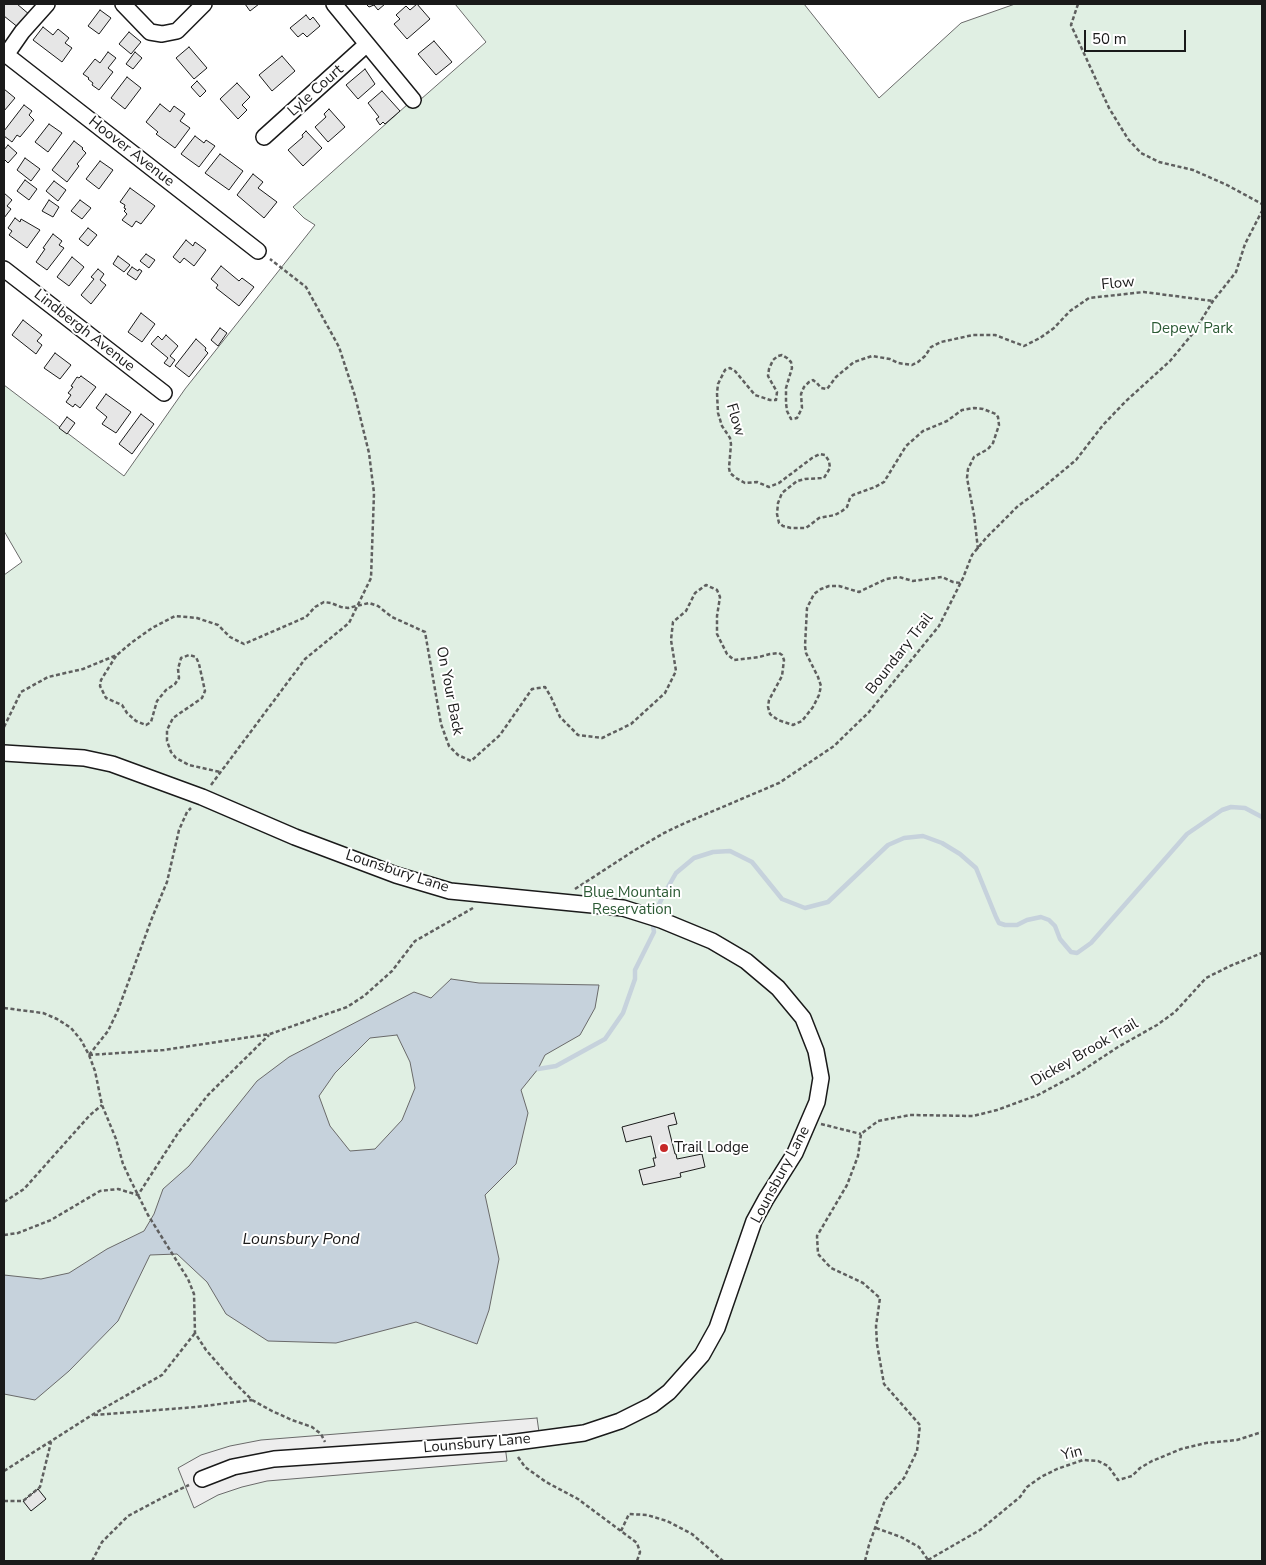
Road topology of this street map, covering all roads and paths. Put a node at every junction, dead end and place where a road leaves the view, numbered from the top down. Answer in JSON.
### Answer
{"nodes":[{"id":1,"x":47,"y":4,"type":"edge"},
{"id":2,"x":123,"y":4,"type":"edge"},
{"id":3,"x":204,"y":4,"type":"edge"},
{"id":4,"x":334,"y":4,"type":"edge"},
{"id":5,"x":1078,"y":4,"type":"edge"},
{"id":6,"x":367,"y":44,"type":"junction"},
{"id":7,"x":5,"y":54,"type":"edge"},
{"id":8,"x":413,"y":100,"type":"dead end"},
{"id":9,"x":264,"y":137,"type":"dead end"},
{"id":10,"x":1262,"y":204,"type":"edge"},
{"id":11,"x":1262,"y":211,"type":"edge"},
{"id":12,"x":258,"y":251,"type":"joint"},
{"id":13,"x":4,"y":269,"type":"edge"},
{"id":14,"x":1213,"y":301,"type":"junction"},
{"id":15,"x":164,"y":393,"type":"dead end"},
{"id":16,"x":978,"y":548,"type":"junction"},
{"id":17,"x":961,"y":582,"type":"junction"},
{"id":18,"x":359,"y":606,"type":"junction"},
{"id":19,"x":117,"y":655,"type":"junction"},
{"id":20,"x":4,"y":727,"type":"edge"},
{"id":21,"x":4,"y":753,"type":"edge"},
{"id":22,"x":220,"y":772,"type":"junction"},
{"id":23,"x":202,"y":796,"type":"junction"},
{"id":24,"x":488,"y":896,"type":"junction"},
{"id":25,"x":560,"y":901,"type":"junction"},
{"id":26,"x":1262,"y":953,"type":"edge"},
{"id":27,"x":4,"y":1008,"type":"edge"},
{"id":28,"x":270,"y":1034,"type":"junction"},
{"id":29,"x":89,"y":1055,"type":"junction"},
{"id":30,"x":102,"y":1105,"type":"junction"},
{"id":31,"x":810,"y":1121,"type":"junction"},
{"id":32,"x":861,"y":1134,"type":"junction"},
{"id":33,"x":138,"y":1195,"type":"junction"},
{"id":34,"x":4,"y":1202,"type":"edge"},
{"id":35,"x":4,"y":1235,"type":"edge"},
{"id":36,"x":195,"y":1333,"type":"junction"},
{"id":37,"x":252,"y":1400,"type":"junction"},
{"id":38,"x":92,"y":1415,"type":"junction"},
{"id":39,"x":1262,"y":1432,"type":"edge"},
{"id":40,"x":52,"y":1441,"type":"junction"},
{"id":41,"x":509,"y":1443,"type":"junction"},
{"id":42,"x":330,"y":1455,"type":"junction"},
{"id":43,"x":4,"y":1471,"type":"edge"},
{"id":44,"x":202,"y":1479,"type":"joint"},
{"id":45,"x":4,"y":1501,"type":"edge"},
{"id":46,"x":876,"y":1528,"type":"junction"},
{"id":47,"x":622,"y":1531,"type":"junction"},
{"id":48,"x":928,"y":1560,"type":"edge"},
{"id":49,"x":92,"y":1561,"type":"edge"},
{"id":50,"x":638,"y":1561,"type":"edge"},
{"id":51,"x":723,"y":1561,"type":"edge"},
{"id":52,"x":865,"y":1561,"type":"edge"}],
"edges":[{"from":1,"to":7,"type":"street"},
{"from":2,"to":3,"type":"street"},
{"from":4,"to":6,"type":"street"},
{"from":5,"to":10,"type":"path"},
{"from":6,"to":8,"type":"street"},
{"from":6,"to":9,"type":"street","name":"Lyle Court"},
{"from":7,"to":12,"type":"street","name":"Hoover Avenue"},
{"from":11,"to":14,"type":"path","name":"Boundary Trail"},
{"from":12,"to":18,"type":"path"},
{"from":13,"to":15,"type":"street","name":"Lindbergh Avenue"},
{"from":14,"to":16,"type":"path","name":"Boundary Trail"},
{"from":14,"to":16,"type":"path","name":"Flow"},
{"from":16,"to":17,"type":"path","name":"Boundary Trail"},
{"from":17,"to":18,"type":"path","name":"On Your Back"},
{"from":17,"to":25,"type":"path","name":"Boundary Trail"},
{"from":18,"to":19,"type":"path","name":"On Your Back"},
{"from":18,"to":22,"type":"path"},
{"from":19,"to":20,"type":"path","name":"On Your Back"},
{"from":19,"to":22,"type":"path"},
{"from":21,"to":23,"type":"street","name":"Lounsbury Lane"},
{"from":22,"to":23,"type":"path"},
{"from":23,"to":24,"type":"street","name":"Lounsbury Lane"},
{"from":23,"to":29,"type":"path"},
{"from":24,"to":25,"type":"street","name":"Lounsbury Lane"},
{"from":24,"to":28,"type":"path"},
{"from":25,"to":31,"type":"street","name":"Lounsbury Lane"},
{"from":26,"to":32,"type":"path","name":"Dickey Brook Trail"},
{"from":27,"to":29,"type":"path"},
{"from":28,"to":29,"type":"path"},
{"from":28,"to":33,"type":"path"},
{"from":29,"to":30,"type":"path"},
{"from":30,"to":33,"type":"path"},
{"from":30,"to":34,"type":"path"},
{"from":31,"to":32,"type":"path"},
{"from":31,"to":41,"type":"street","name":"Lounsbury Lane"},
{"from":32,"to":46,"type":"path"},
{"from":33,"to":35,"type":"path"},
{"from":33,"to":36,"type":"path"},
{"from":36,"to":37,"type":"path"},
{"from":36,"to":38,"type":"path"},
{"from":37,"to":38,"type":"path"},
{"from":37,"to":42,"type":"path"},
{"from":38,"to":40,"type":"path"},
{"from":39,"to":48,"type":"path","name":"Yin"},
{"from":40,"to":43,"type":"path"},
{"from":40,"to":45,"type":"path"},
{"from":41,"to":42,"type":"street","name":"Lounsbury Lane"},
{"from":41,"to":47,"type":"path"},
{"from":42,"to":44,"type":"street","name":"Lounsbury Lane"},
{"from":44,"to":49,"type":"path"},
{"from":46,"to":48,"type":"path"},
{"from":46,"to":52,"type":"path"},
{"from":47,"to":50,"type":"path"},
{"from":47,"to":51,"type":"path"}]}
